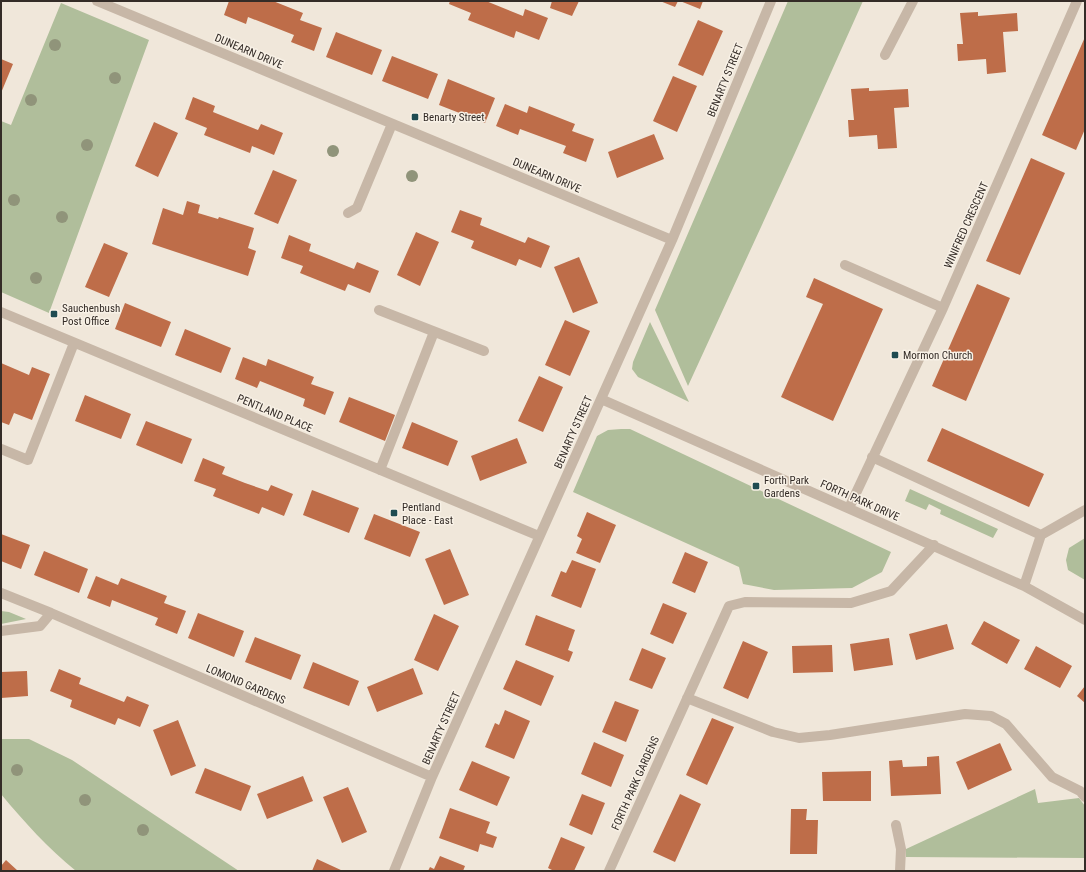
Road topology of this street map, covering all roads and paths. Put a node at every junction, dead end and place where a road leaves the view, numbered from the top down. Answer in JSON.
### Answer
{"nodes":[{"id":1,"x":96,"y":1,"type":"edge"},
{"id":2,"x":771,"y":1,"type":"edge"},
{"id":3,"x":913,"y":1,"type":"edge"},
{"id":4,"x":1076,"y":1,"type":"edge"},
{"id":5,"x":885,"y":55,"type":"dead end"},
{"id":6,"x":392,"y":124,"type":"junction"},
{"id":7,"x":348,"y":213,"type":"dead end"},
{"id":8,"x":672,"y":240,"type":"junction"},
{"id":9,"x":845,"y":265,"type":"dead end"},
{"id":10,"x":943,"y":308,"type":"junction"},
{"id":11,"x":379,"y":310,"type":"dead end"},
{"id":12,"x":1,"y":312,"type":"edge"},
{"id":13,"x":434,"y":332,"type":"junction"},
{"id":14,"x":74,"y":343,"type":"junction"},
{"id":15,"x":484,"y":351,"type":"dead end"},
{"id":16,"x":601,"y":399,"type":"junction"},
{"id":17,"x":1,"y":449,"type":"edge"},
{"id":18,"x":872,"y":457,"type":"junction"},
{"id":19,"x":380,"y":470,"type":"junction"},
{"id":20,"x":849,"y":508,"type":"junction"},
{"id":21,"x":1085,"y":510,"type":"edge"},
{"id":22,"x":1041,"y":535,"type":"junction"},
{"id":23,"x":539,"y":536,"type":"junction"},
{"id":24,"x":934,"y":545,"type":"junction"},
{"id":25,"x":1024,"y":586,"type":"junction"},
{"id":26,"x":1,"y":593,"type":"edge"},
{"id":27,"x":51,"y":613,"type":"junction"},
{"id":28,"x":1085,"y":620,"type":"edge"},
{"id":29,"x":1,"y":631,"type":"edge"},
{"id":30,"x":687,"y":698,"type":"junction"},
{"id":31,"x":432,"y":777,"type":"junction"},
{"id":32,"x":1085,"y":798,"type":"edge"},
{"id":33,"x":896,"y":825,"type":"dead end"},
{"id":34,"x":394,"y":871,"type":"edge"},
{"id":35,"x":609,"y":871,"type":"edge"},
{"id":36,"x":900,"y":871,"type":"edge"}],
"edges":[{"from":1,"to":6,"type":"street","name":"DUNEARN DRIVE"},
{"from":2,"to":8,"type":"street","name":"BENARTY STREET"},
{"from":3,"to":5,"type":"street"},
{"from":4,"to":10,"type":"street","name":"WINIFRED CRESCENT"},
{"from":6,"to":7,"type":"street"},
{"from":6,"to":8,"type":"street","name":"DUNEARN DRIVE"},
{"from":8,"to":16,"type":"street","name":"BENARTY STREET"},
{"from":9,"to":10,"type":"street"},
{"from":10,"to":18,"type":"street","name":"WINIFRED CRESCENT"},
{"from":11,"to":13,"type":"street"},
{"from":12,"to":14,"type":"street","name":"PENTLAND PLACE"},
{"from":13,"to":15,"type":"street"},
{"from":13,"to":19,"type":"street"},
{"from":14,"to":17,"type":"street"},
{"from":14,"to":19,"type":"street","name":"PENTLAND PLACE"},
{"from":16,"to":20,"type":"street","name":"FORTH PARK DRIVE"},
{"from":16,"to":23,"type":"street","name":"BENARTY STREET"},
{"from":18,"to":20,"type":"street","name":"WINIFRED CRESCENT"},
{"from":18,"to":22,"type":"street"},
{"from":19,"to":23,"type":"street","name":"PENTLAND PLACE"},
{"from":20,"to":24,"type":"street","name":"FORTH PARK DRIVE"},
{"from":21,"to":22,"type":"street"},
{"from":22,"to":25,"type":"street"},
{"from":23,"to":31,"type":"street","name":"BENARTY STREET"},
{"from":24,"to":25,"type":"street","name":"FORTH PARK DRIVE"},
{"from":24,"to":30,"type":"street","name":"FORTH PARK GARDENS"},
{"from":25,"to":28,"type":"street","name":"FORTH PARK DRIVE"},
{"from":26,"to":27,"type":"street","name":"LOMOND GARDENS"},
{"from":27,"to":29,"type":"street"},
{"from":27,"to":31,"type":"street","name":"LOMOND GARDENS"},
{"from":30,"to":32,"type":"street"},
{"from":30,"to":35,"type":"street","name":"FORTH PARK GARDENS"},
{"from":31,"to":34,"type":"street","name":"BENARTY STREET"},
{"from":33,"to":36,"type":"street"}]}
